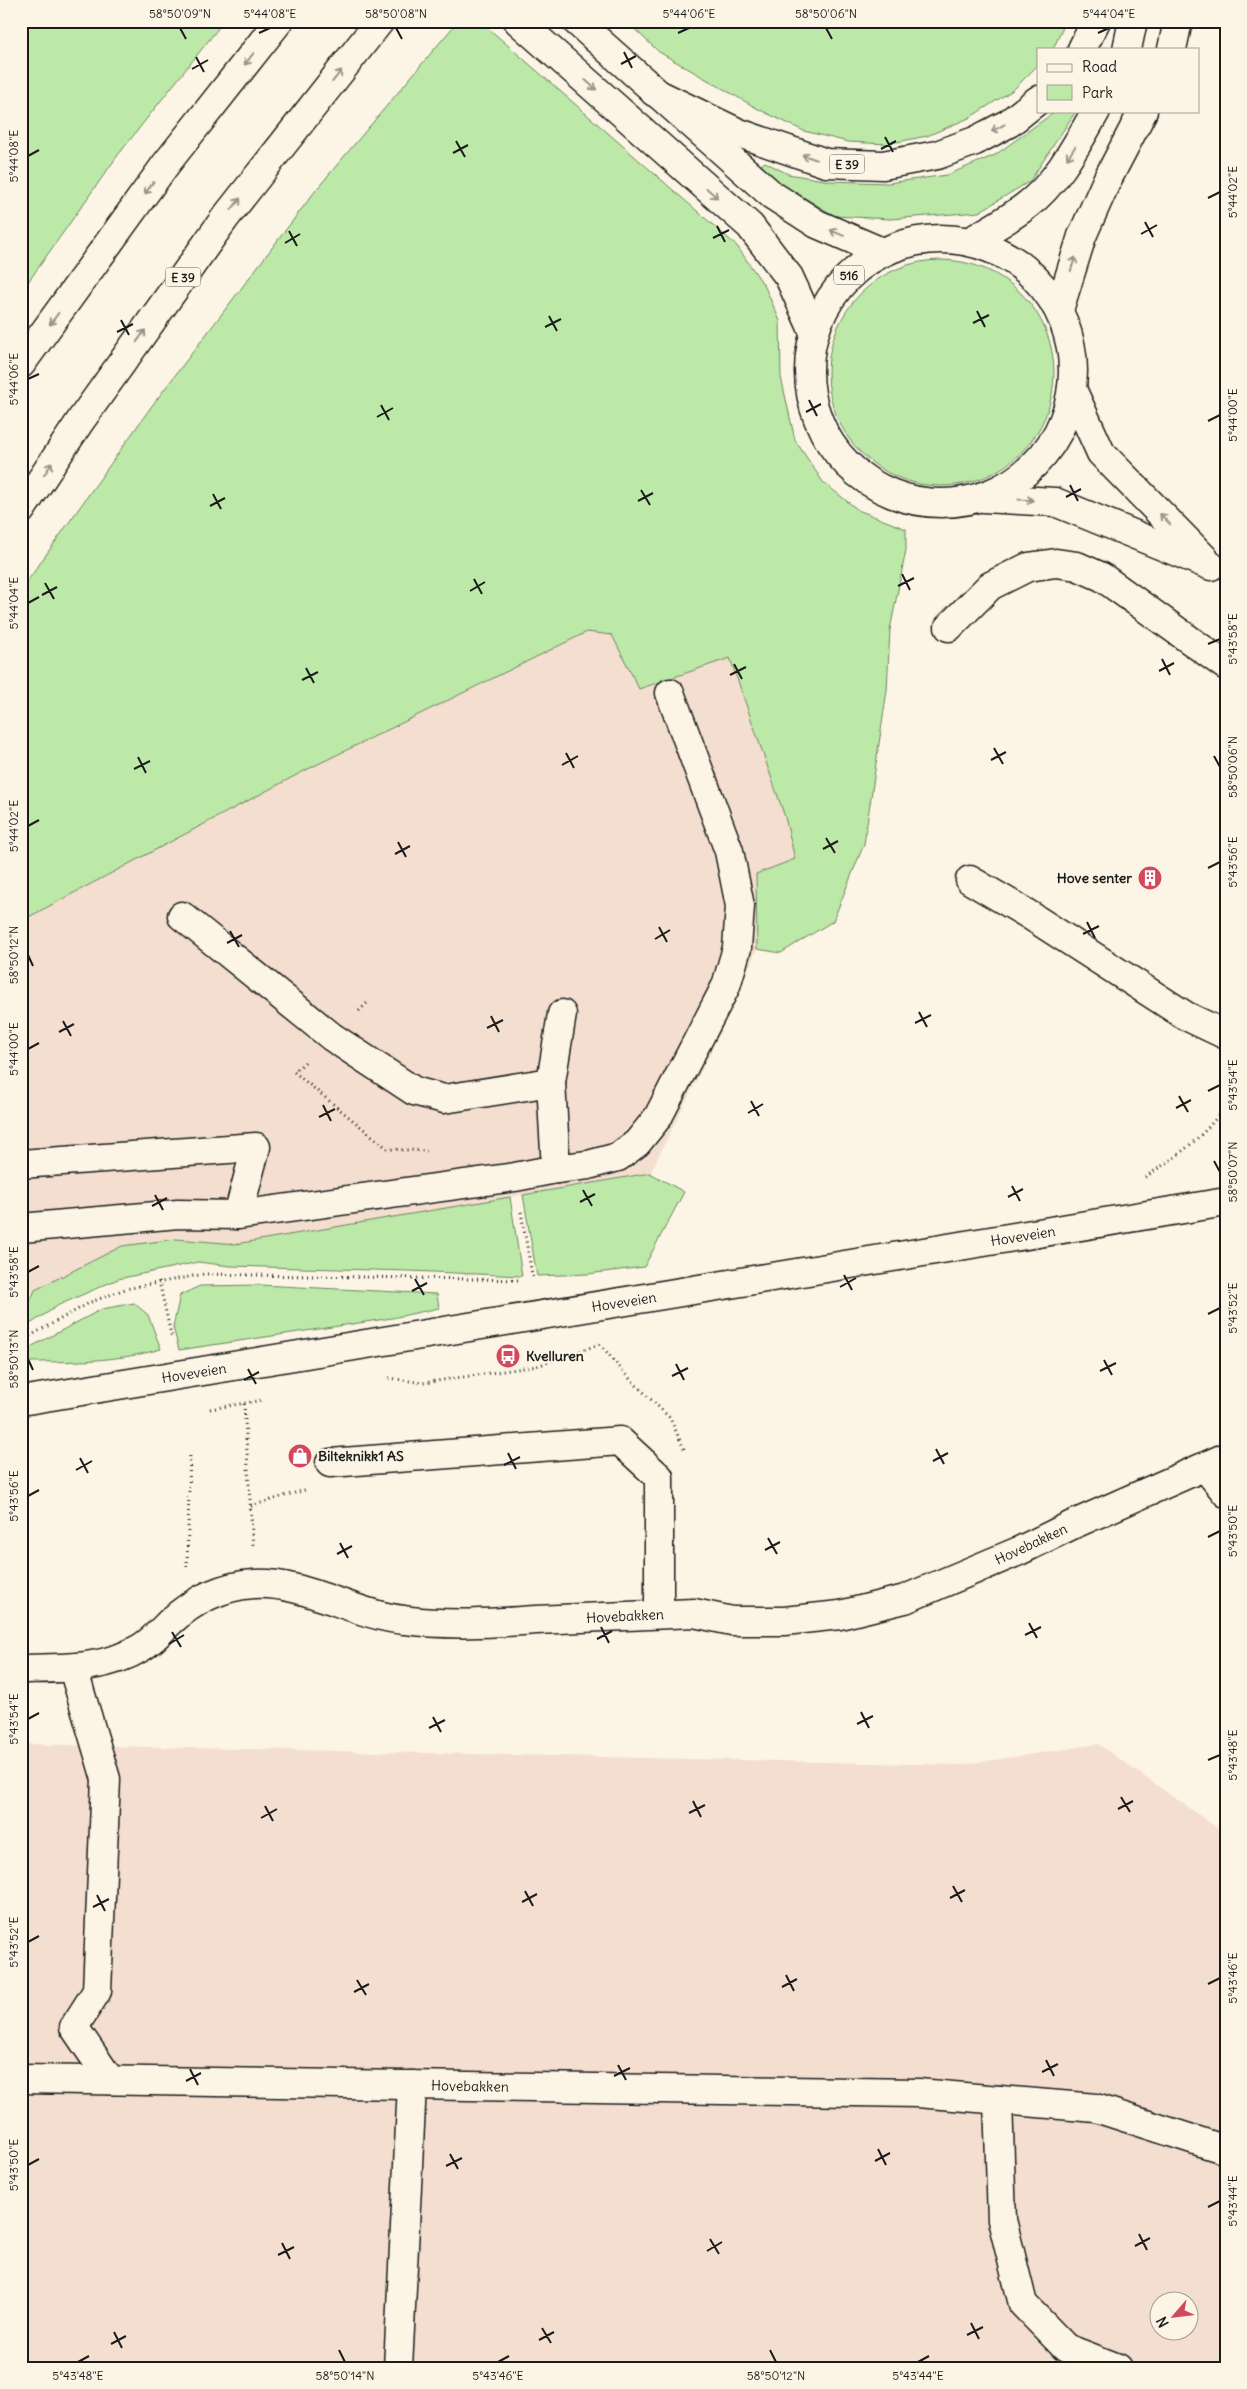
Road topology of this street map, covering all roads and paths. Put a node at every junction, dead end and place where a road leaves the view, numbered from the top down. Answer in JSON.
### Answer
{"nodes":[{"id":1,"x":279,"y":21,"type":"edge"},
{"id":2,"x":380,"y":21,"type":"edge"},
{"id":3,"x":388,"y":21,"type":"edge"},
{"id":4,"x":518,"y":21,"type":"edge"},
{"id":5,"x":1096,"y":21,"type":"edge"},
{"id":6,"x":1133,"y":21,"type":"edge"},
{"id":7,"x":1178,"y":21,"type":"edge"},
{"id":8,"x":578,"y":23,"type":"edge"},
{"id":9,"x":1082,"y":48,"type":"edge"},
{"id":10,"x":1127,"y":48,"type":"edge"},
{"id":11,"x":1172,"y":48,"type":"edge"},
{"id":12,"x":355,"y":53,"type":"junction"},
{"id":13,"x":654,"y":92,"type":"junction"},
{"id":14,"x":1037,"y":101,"type":"edge"},
{"id":15,"x":1095,"y":112,"type":"edge"},
{"id":16,"x":1142,"y":112,"type":"edge"},
{"id":17,"x":971,"y":241,"type":"junction"},
{"id":18,"x":882,"y":252,"type":"junction"},
{"id":19,"x":1059,"y":310,"type":"junction"},
{"id":20,"x":814,"y":332,"type":"junction"},
{"id":21,"x":21,"y":364,"type":"edge"},
{"id":22,"x":1072,"y":389,"type":"junction"},
{"id":23,"x":977,"y":498,"type":"junction"},
{"id":24,"x":21,"y":510,"type":"edge"},
{"id":25,"x":1218,"y":572,"type":"edge"},
{"id":26,"x":949,"y":628,"type":"dead end"},
{"id":27,"x":1226,"y":666,"type":"edge"},
{"id":28,"x":670,"y":693,"type":"dead end"},
{"id":29,"x":970,"y":880,"type":"dead end"},
{"id":30,"x":182,"y":916,"type":"dead end"},
{"id":31,"x":367,"y":1003,"type":"dead end"},
{"id":32,"x":562,"y":1014,"type":"dead end"},
{"id":33,"x":1226,"y":1035,"type":"edge"},
{"id":34,"x":332,"y":1037,"type":"junction"},
{"id":35,"x":551,"y":1082,"type":"junction"},
{"id":36,"x":1226,"y":1105,"type":"edge"},
{"id":37,"x":435,"y":1151,"type":"dead end"},
{"id":38,"x":21,"y":1164,"type":"edge"},
{"id":39,"x":556,"y":1169,"type":"junction"},
{"id":40,"x":515,"y":1177,"type":"junction"},
{"id":41,"x":1142,"y":1180,"type":"dead end"},
{"id":42,"x":1226,"y":1202,"type":"edge"},
{"id":43,"x":238,"y":1215,"type":"junction"},
{"id":44,"x":21,"y":1228,"type":"edge"},
{"id":45,"x":21,"y":1280,"type":"edge"},
{"id":46,"x":533,"y":1280,"type":"junction"},
{"id":47,"x":542,"y":1280,"type":"dead end"},
{"id":48,"x":159,"y":1281,"type":"junction"},
{"id":49,"x":21,"y":1301,"type":"edge"},
{"id":50,"x":172,"y":1339,"type":"dead end"},
{"id":51,"x":21,"y":1341,"type":"edge"},
{"id":52,"x":21,"y":1402,"type":"edge"},
{"id":53,"x":244,"y":1404,"type":"dead end"},
{"id":54,"x":190,"y":1450,"type":"dead end"},
{"id":55,"x":1215,"y":1462,"type":"edge"},
{"id":56,"x":330,"y":1463,"type":"joint"},
{"id":57,"x":1226,"y":1493,"type":"edge"},
{"id":58,"x":251,"y":1506,"type":"junction"},
{"id":59,"x":254,"y":1557,"type":"dead end"},
{"id":60,"x":187,"y":1573,"type":"dead end"},
{"id":61,"x":659,"y":1614,"type":"junction"},
{"id":62,"x":73,"y":1668,"type":"junction"},
{"id":63,"x":21,"y":1669,"type":"edge"},
{"id":64,"x":21,"y":2079,"type":"edge"},
{"id":65,"x":110,"y":2080,"type":"junction"},
{"id":66,"x":412,"y":2085,"type":"junction"},
{"id":67,"x":998,"y":2100,"type":"junction"},
{"id":68,"x":1226,"y":2150,"type":"edge"},
{"id":69,"x":398,"y":2368,"type":"edge"},
{"id":70,"x":1118,"y":2368,"type":"edge"}],
"edges":[{"from":1,"to":21,"type":"main road","one_way":true},
{"from":2,"to":12,"type":"main road","number":"E 39"},
{"from":3,"to":12,"type":"main road","number":"E 39"},
{"from":4,"to":20,"type":"main road","one_way":true},
{"from":5,"to":9,"type":"main road"},
{"from":6,"to":10,"type":"main road"},
{"from":7,"to":11,"type":"main road"},
{"from":8,"to":13,"type":"main road","number":"516"},
{"from":24,"to":12,"type":"main road","number":"E 39","one_way":true},
{"from":14,"to":13,"type":"main road","number":"E 39","one_way":true},
{"from":18,"to":13,"type":"main road","number":"516","one_way":true},
{"from":15,"to":17,"type":"main road","one_way":true},
{"from":19,"to":16,"type":"main road","one_way":true},
{"from":17,"to":18,"type":"main road","number":"516"},
{"from":17,"to":19,"type":"main road","number":"516"},
{"from":18,"to":20,"type":"main road","number":"516"},
{"from":19,"to":22,"type":"main road","number":"516"},
{"from":20,"to":23,"type":"main road","number":"516"},
{"from":22,"to":23,"type":"main road","number":"516"},
{"from":25,"to":22,"type":"main road","one_way":true},
{"from":23,"to":25,"type":"main road","one_way":true},
{"from":26,"to":27,"type":"main road"},
{"from":28,"to":39,"type":"main road"},
{"from":29,"to":33,"type":"main road"},
{"from":30,"to":34,"type":"main road"},
{"from":31,"to":34,"type":"path"},
{"from":32,"to":35,"type":"main road"},
{"from":34,"to":35,"type":"main road"},
{"from":34,"to":37,"type":"path"},
{"from":35,"to":39,"type":"main road"},
{"from":36,"to":41,"type":"path"},
{"from":38,"to":43,"type":"main road"},
{"from":39,"to":40,"type":"main road"},
{"from":40,"to":43,"type":"main road"},
{"from":40,"to":46,"type":"path"},
{"from":42,"to":52,"type":"main road","name":"Hoveveien"},
{"from":43,"to":44,"type":"main road"},
{"from":45,"to":49,"type":"path"},
{"from":46,"to":47,"type":"path"},
{"from":46,"to":48,"type":"path"},
{"from":48,"to":50,"type":"path"},
{"from":48,"to":51,"type":"path"},
{"from":53,"to":58,"type":"path"},
{"from":54,"to":60,"type":"path"},
{"from":55,"to":57,"type":"main road"},
{"from":55,"to":61,"type":"main road","name":"Hovebakken"},
{"from":56,"to":58,"type":"path"},
{"from":56,"to":61,"type":"main road"},
{"from":58,"to":59,"type":"path"},
{"from":61,"to":62,"type":"main road","name":"Hovebakken"},
{"from":62,"to":63,"type":"main road","name":"Hovebakken"},
{"from":62,"to":65,"type":"main road"},
{"from":64,"to":65,"type":"main road","name":"Hovebakken"},
{"from":65,"to":66,"type":"main road","name":"Hovebakken"},
{"from":66,"to":67,"type":"main road","name":"Hovebakken"},
{"from":66,"to":69,"type":"main road"},
{"from":67,"to":68,"type":"main road","name":"Hovebakken"},
{"from":67,"to":70,"type":"main road"}]}
